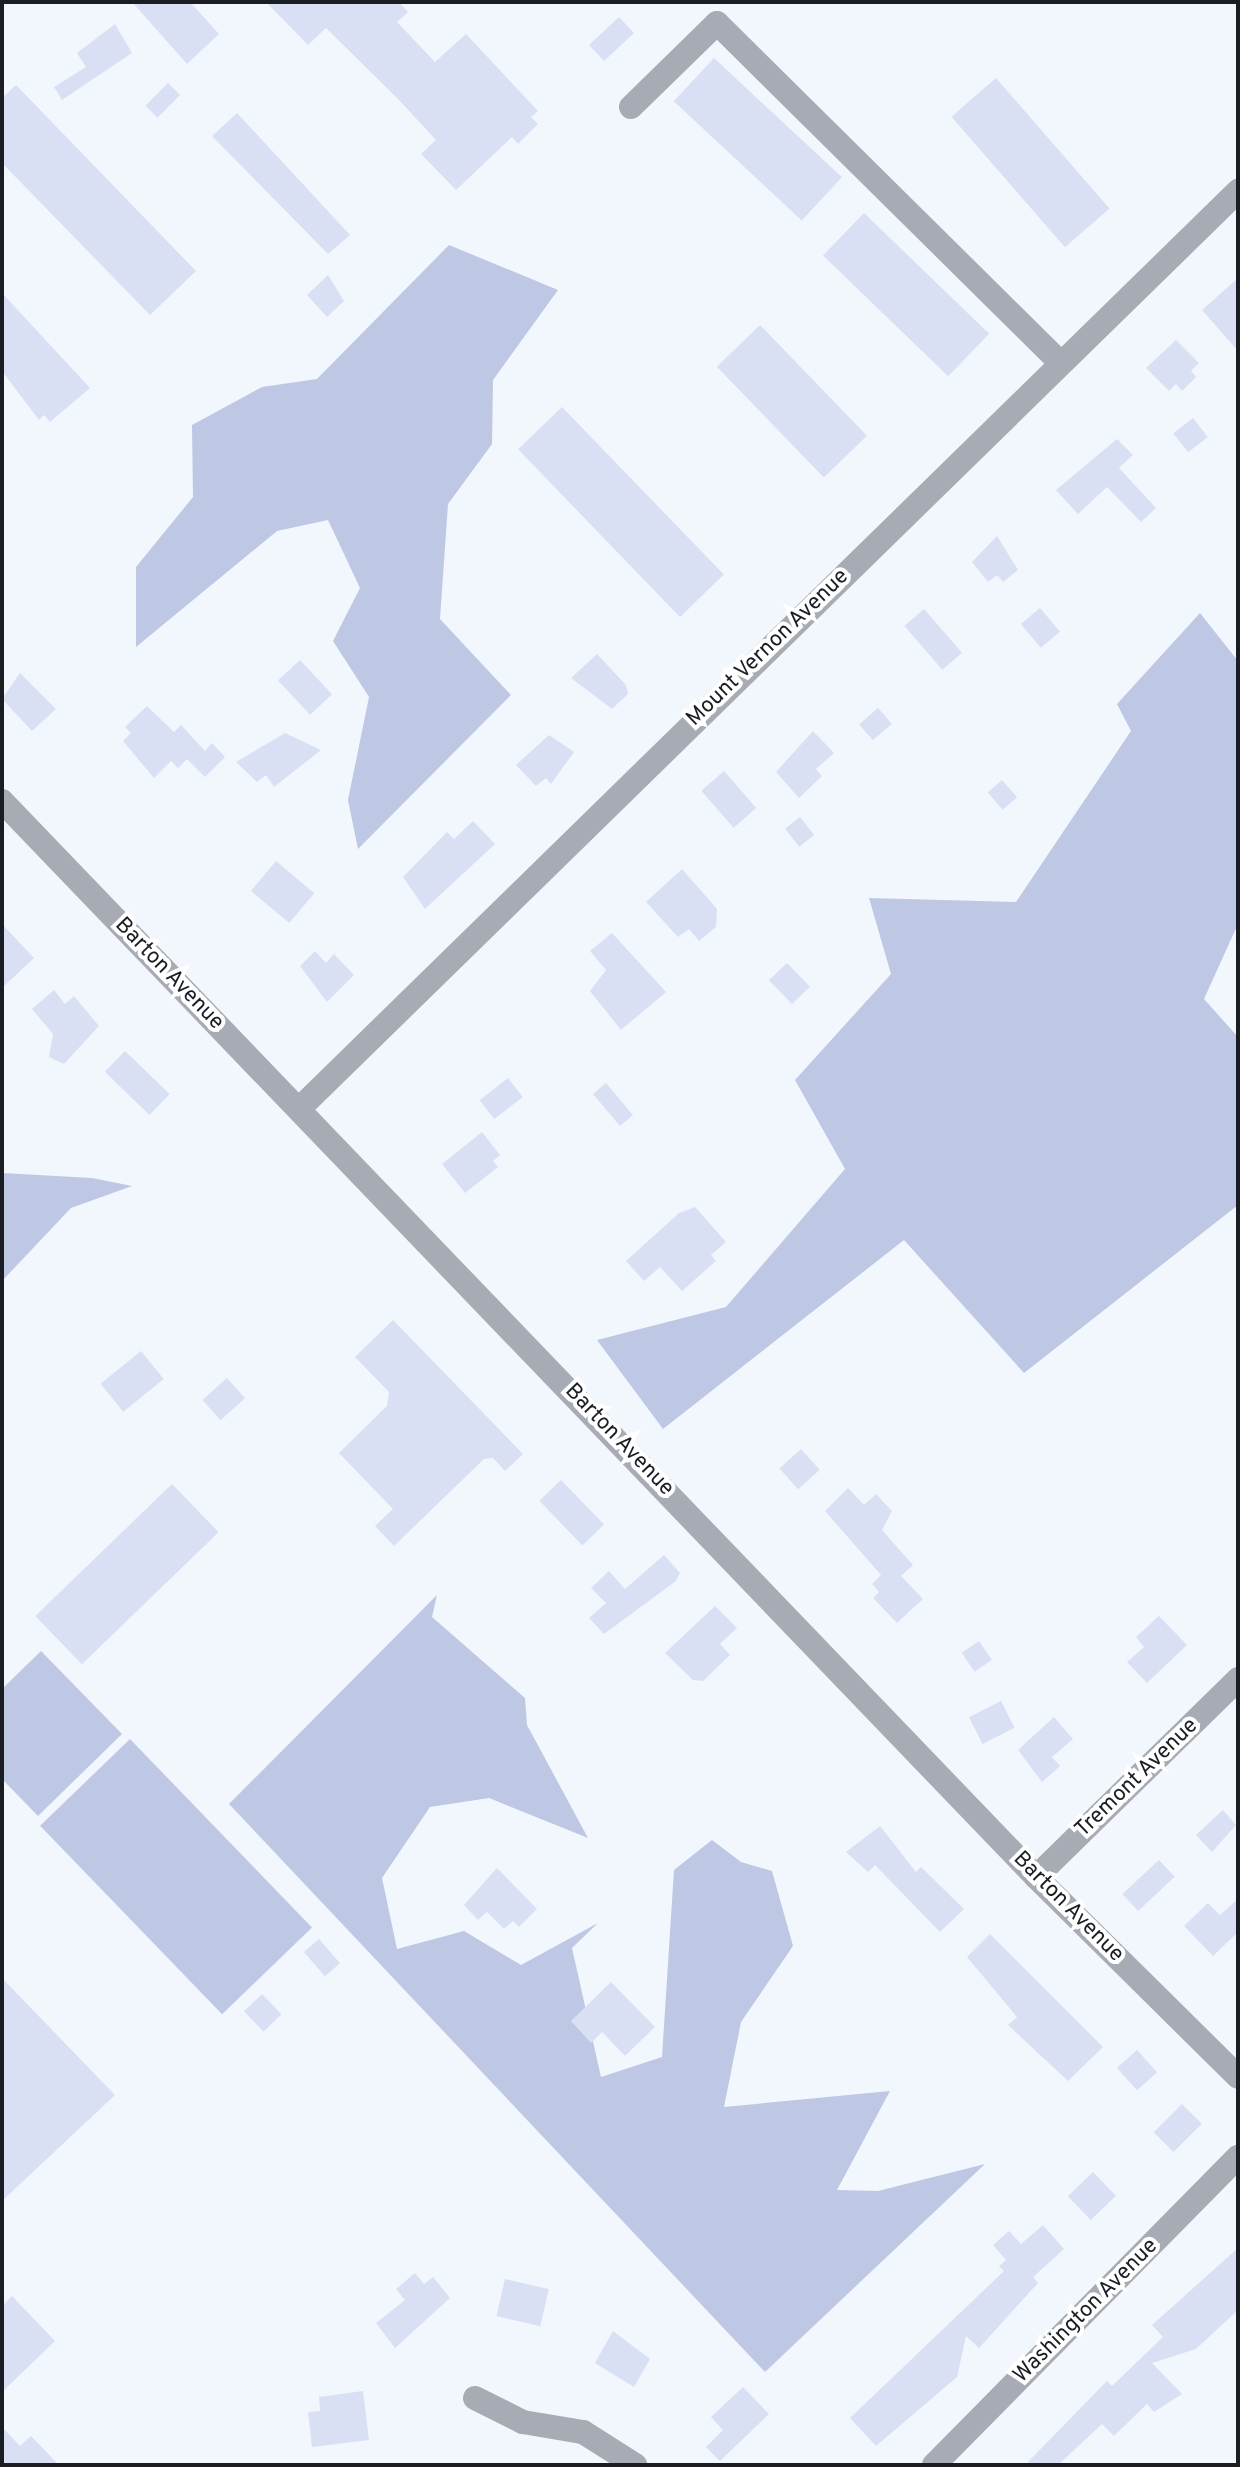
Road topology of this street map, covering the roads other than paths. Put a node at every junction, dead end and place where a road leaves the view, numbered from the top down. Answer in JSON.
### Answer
{"nodes":[{"id":1,"x":631,"y":107,"type":"dead end"},
{"id":2,"x":1238,"y":191,"type":"edge"},
{"id":3,"x":1060,"y":362,"type":"junction"},
{"id":4,"x":2,"y":801,"type":"edge"},
{"id":5,"x":300,"y":1108,"type":"junction"},
{"id":6,"x":1238,"y":1679,"type":"edge"},
{"id":7,"x":1036,"y":1877,"type":"junction"},
{"id":8,"x":1238,"y":2077,"type":"edge"},
{"id":9,"x":1238,"y":2157,"type":"edge"},
{"id":10,"x":475,"y":2398,"type":"dead end"},
{"id":11,"x":635,"y":2465,"type":"edge"},
{"id":12,"x":934,"y":2465,"type":"edge"}],
"edges":[{"from":1,"to":3,"type":"street"},
{"from":2,"to":3,"type":"street","name":"Mount Vernon Avenue"},
{"from":3,"to":5,"type":"street","name":"Mount Vernon Avenue"},
{"from":4,"to":5,"type":"street","name":"Barton Avenue"},
{"from":5,"to":7,"type":"street","name":"Barton Avenue"},
{"from":6,"to":7,"type":"street","name":"Tremont Avenue"},
{"from":7,"to":8,"type":"street","name":"Barton Avenue"},
{"from":9,"to":12,"type":"street","name":"Washington Avenue"},
{"from":10,"to":11,"type":"street"}]}
